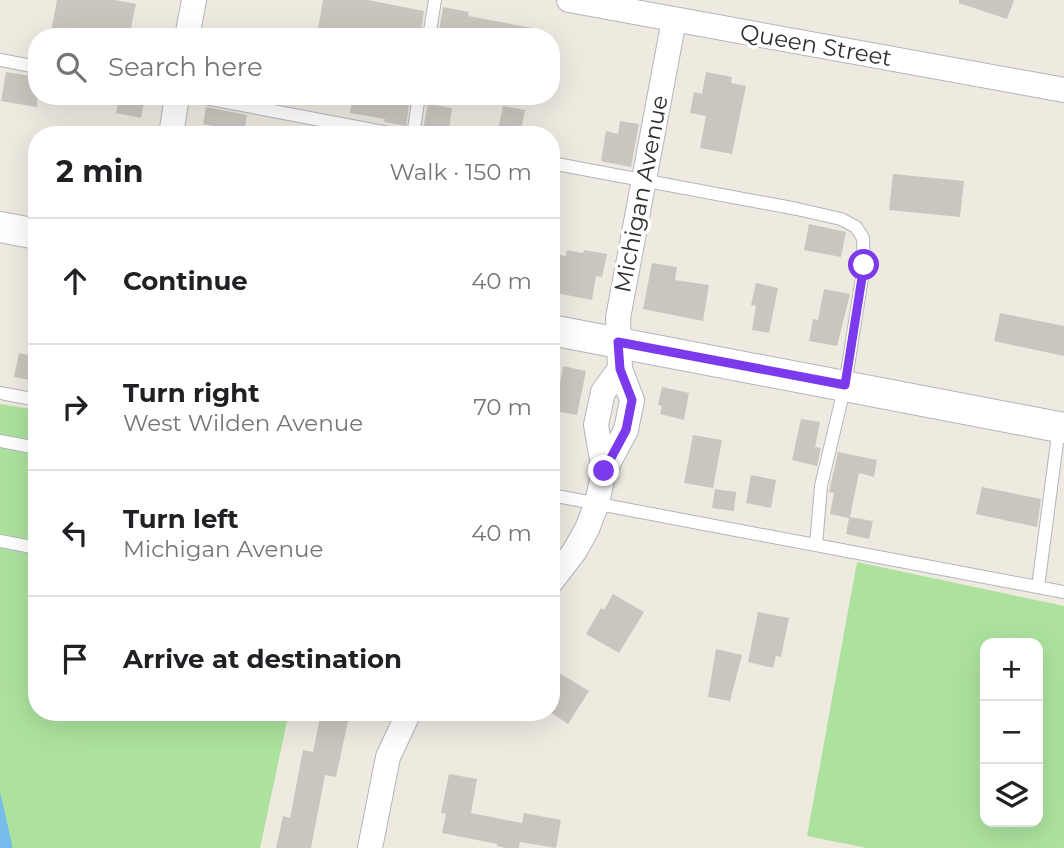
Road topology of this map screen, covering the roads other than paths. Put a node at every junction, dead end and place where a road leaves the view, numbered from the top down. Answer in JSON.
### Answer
{"nodes":[{"id":1,"x":194,"y":0,"type":"edge"},
{"id":2,"x":435,"y":0,"type":"edge"},
{"id":3,"x":569,"y":0,"type":"edge"},
{"id":4,"x":674,"y":20,"type":"junction"},
{"id":5,"x":189,"y":28,"type":"edge"},
{"id":6,"x":430,"y":28,"type":"edge"},
{"id":7,"x":0,"y":60,"type":"edge"},
{"id":8,"x":28,"y":65,"type":"edge"},
{"id":9,"x":1064,"y":90,"type":"edge"},
{"id":10,"x":176,"y":105,"type":"edge"},
{"id":11,"x":242,"y":105,"type":"edge"},
{"id":12,"x":418,"y":105,"type":"edge"},
{"id":13,"x":172,"y":126,"type":"edge"},
{"id":14,"x":352,"y":126,"type":"edge"},
{"id":15,"x":414,"y":126,"type":"edge"},
{"id":16,"x":560,"y":165,"type":"edge"},
{"id":17,"x":643,"y":180,"type":"junction"},
{"id":18,"x":0,"y":227,"type":"edge"},
{"id":19,"x":28,"y":232,"type":"edge"},
{"id":20,"x":560,"y":333,"type":"edge"},
{"id":21,"x":619,"y":356,"type":"junction"},
{"id":22,"x":845,"y":385,"type":"junction"},
{"id":23,"x":0,"y":393,"type":"edge"},
{"id":24,"x":28,"y":398,"type":"edge"},
{"id":25,"x":1061,"y":428,"type":"edge"},
{"id":26,"x":0,"y":441,"type":"edge"},
{"id":27,"x":28,"y":446,"type":"edge"},
{"id":28,"x":560,"y":497,"type":"edge"},
{"id":29,"x":597,"y":503,"type":"junction"},
{"id":30,"x":0,"y":541,"type":"edge"},
{"id":31,"x":816,"y":545,"type":"junction"},
{"id":32,"x":28,"y":546,"type":"edge"},
{"id":33,"x":560,"y":570,"type":"edge"},
{"id":34,"x":1038,"y":587,"type":"junction"},
{"id":35,"x":1064,"y":592,"type":"edge"},
{"id":36,"x":405,"y":721,"type":"edge"},
{"id":37,"x":370,"y":848,"type":"edge"}],
"edges":[{"from":1,"to":5,"type":"street"},
{"from":2,"to":6,"type":"lane"},
{"from":3,"to":4,"type":"street","name":"Queen Street"},
{"from":4,"to":9,"type":"street","name":"Queen Street"},
{"from":4,"to":17,"type":"street","name":"Michigan Avenue"},
{"from":7,"to":8,"type":"lane"},
{"from":10,"to":13,"type":"street"},
{"from":11,"to":14,"type":"lane"},
{"from":12,"to":15,"type":"lane"},
{"from":16,"to":17,"type":"lane"},
{"from":17,"to":21,"type":"street","name":"Michigan Avenue"},
{"from":17,"to":22,"type":"lane"},
{"from":18,"to":19,"type":"street"},
{"from":20,"to":21,"type":"street"},
{"from":21,"to":22,"type":"street"},
{"from":21,"to":29,"type":"street","name":"Michigan Avenue"},
{"from":22,"to":25,"type":"street"},
{"from":22,"to":31,"type":"lane"},
{"from":23,"to":24,"type":"lane"},
{"from":25,"to":34,"type":"lane"},
{"from":26,"to":27,"type":"lane"},
{"from":28,"to":29,"type":"lane"},
{"from":29,"to":31,"type":"lane"},
{"from":29,"to":33,"type":"street","name":"Michigan Avenue"},
{"from":30,"to":32,"type":"lane"},
{"from":31,"to":34,"type":"lane"},
{"from":34,"to":35,"type":"lane"},
{"from":36,"to":37,"type":"street"}]}
